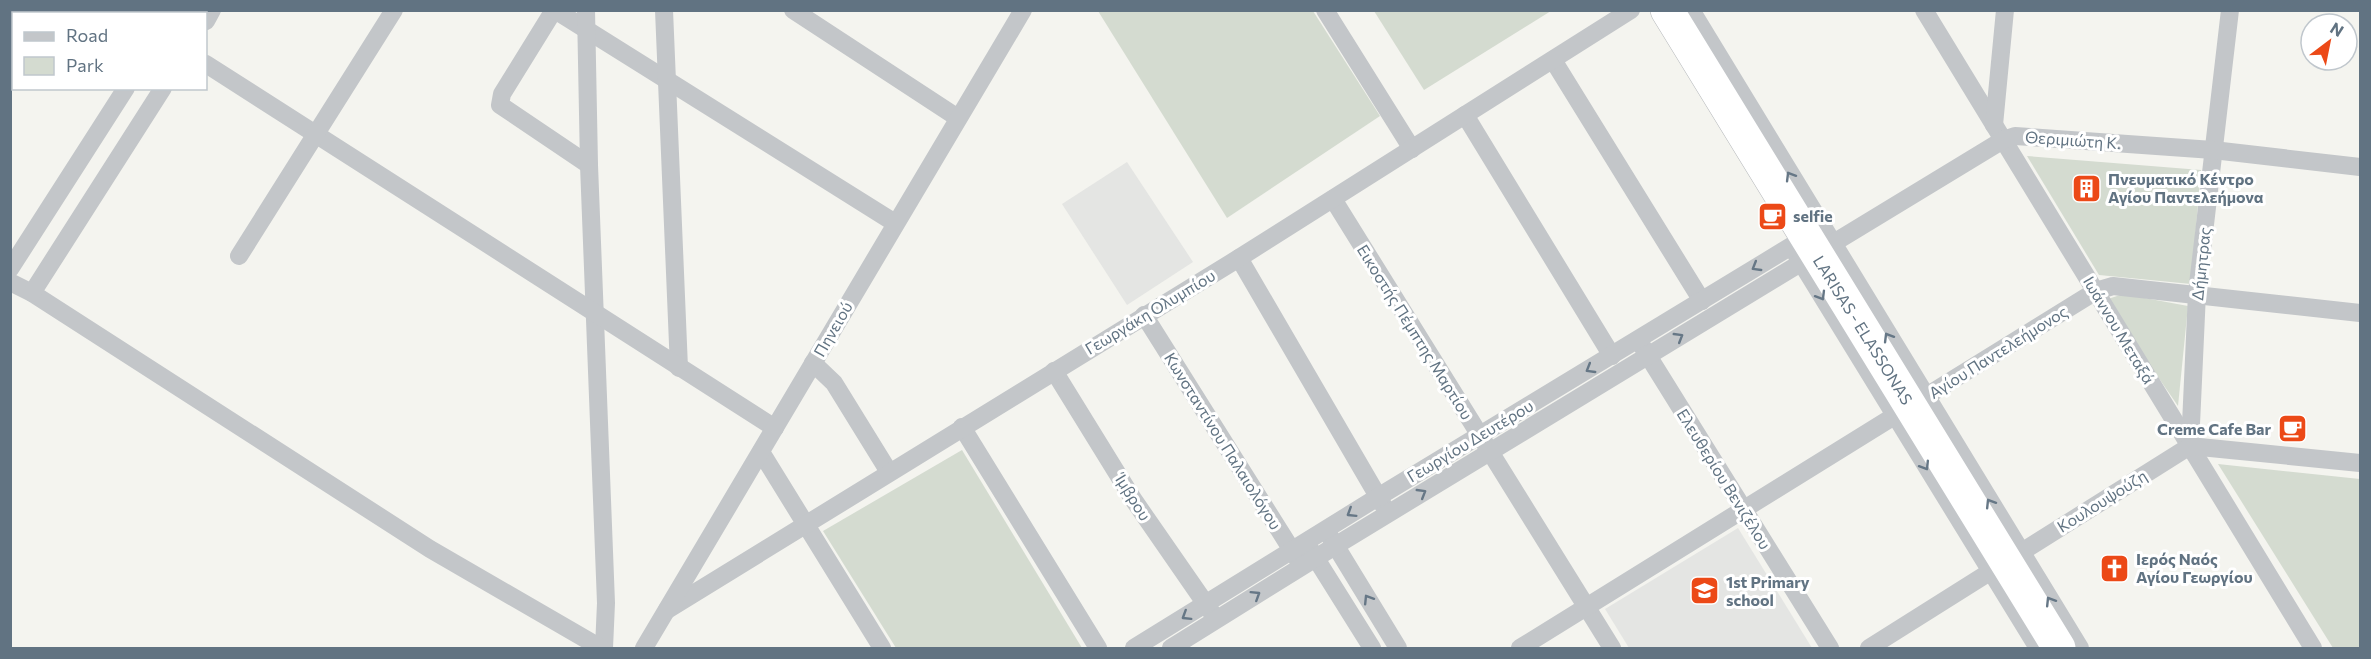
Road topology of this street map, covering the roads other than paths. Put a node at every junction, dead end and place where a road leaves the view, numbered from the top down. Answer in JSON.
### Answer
{"nodes":[{"id":1,"x":394,"y":10,"type":"edge"},
{"id":2,"x":554,"y":10,"type":"edge"},
{"id":3,"x":586,"y":10,"type":"edge"},
{"id":4,"x":664,"y":10,"type":"edge"},
{"id":5,"x":793,"y":10,"type":"edge"},
{"id":6,"x":1023,"y":10,"type":"edge"},
{"id":7,"x":1325,"y":10,"type":"edge"},
{"id":8,"x":1631,"y":10,"type":"edge"},
{"id":9,"x":1924,"y":10,"type":"edge"},
{"id":10,"x":2005,"y":10,"type":"edge"},
{"id":11,"x":2230,"y":10,"type":"edge"},
{"id":12,"x":1687,"y":15,"type":"edge"},
{"id":13,"x":588,"y":32,"type":"junction"},
{"id":14,"x":1553,"y":60,"type":"junction"},
{"id":15,"x":207,"y":65,"type":"edge"},
{"id":16,"x":667,"y":82,"type":"junction"},
{"id":17,"x":125,"y":90,"type":"edge"},
{"id":18,"x":162,"y":90,"type":"edge"},
{"id":19,"x":1465,"y":115,"type":"junction"},
{"id":20,"x":958,"y":118,"type":"junction"},
{"id":21,"x":1998,"y":132,"type":"junction"},
{"id":22,"x":317,"y":135,"type":"junction"},
{"id":23,"x":1412,"y":149,"type":"junction"},
{"id":24,"x":2213,"y":150,"type":"junction"},
{"id":25,"x":590,"y":165,"type":"junction"},
{"id":26,"x":2361,"y":167,"type":"edge"},
{"id":27,"x":1333,"y":199,"type":"junction"},
{"id":28,"x":895,"y":223,"type":"junction"},
{"id":29,"x":1811,"y":245,"type":"junction"},
{"id":30,"x":239,"y":256,"type":"dead end"},
{"id":31,"x":1239,"y":258,"type":"junction"},
{"id":32,"x":10,"y":269,"type":"edge"},
{"id":33,"x":10,"y":282,"type":"edge"},
{"id":34,"x":2096,"y":291,"type":"junction"},
{"id":35,"x":32,"y":293,"type":"junction"},
{"id":36,"x":2197,"y":293,"type":"junction"},
{"id":37,"x":1702,"y":301,"type":"junction"},
{"id":38,"x":2361,"y":313,"type":"edge"},
{"id":39,"x":597,"y":315,"type":"junction"},
{"id":40,"x":1144,"y":315,"type":"junction"},
{"id":41,"x":1638,"y":339,"type":"junction"},
{"id":42,"x":1612,"y":356,"type":"junction"},
{"id":43,"x":1648,"y":356,"type":"junction"},
{"id":44,"x":813,"y":363,"type":"junction"},
{"id":45,"x":679,"y":368,"type":"junction"},
{"id":46,"x":1054,"y":371,"type":"junction"},
{"id":47,"x":1910,"y":407,"type":"junction"},
{"id":48,"x":962,"y":427,"type":"junction"},
{"id":49,"x":775,"y":428,"type":"junction"},
{"id":50,"x":1479,"y":435,"type":"junction"},
{"id":51,"x":2190,"y":446,"type":"junction"},
{"id":52,"x":761,"y":452,"type":"junction"},
{"id":53,"x":1490,"y":452,"type":"junction"},
{"id":54,"x":2361,"y":463,"type":"edge"},
{"id":55,"x":889,"y":472,"type":"junction"},
{"id":56,"x":1378,"y":497,"type":"junction"},
{"id":57,"x":1744,"y":510,"type":"junction"},
{"id":58,"x":1388,"y":514,"type":"junction"},
{"id":59,"x":804,"y":524,"type":"junction"},
{"id":60,"x":1326,"y":530,"type":"junction"},
{"id":61,"x":1335,"y":546,"type":"junction"},
{"id":62,"x":1304,"y":554,"type":"junction"},
{"id":63,"x":2006,"y":562,"type":"junction"},
{"id":64,"x":1206,"y":604,"type":"junction"},
{"id":65,"x":1586,"y":607,"type":"junction"},
{"id":66,"x":667,"y":610,"type":"junction"},
{"id":67,"x":1216,"y":621,"type":"junction"},
{"id":68,"x":2042,"y":638,"type":"edge"},
{"id":69,"x":602,"y":648,"type":"edge"},
{"id":70,"x":644,"y":648,"type":"edge"},
{"id":71,"x":882,"y":648,"type":"edge"},
{"id":72,"x":1098,"y":648,"type":"edge"},
{"id":73,"x":1134,"y":648,"type":"edge"},
{"id":74,"x":1171,"y":648,"type":"edge"},
{"id":75,"x":1372,"y":648,"type":"edge"},
{"id":76,"x":1398,"y":648,"type":"edge"},
{"id":77,"x":1520,"y":648,"type":"edge"},
{"id":78,"x":1612,"y":648,"type":"edge"},
{"id":79,"x":1830,"y":648,"type":"edge"},
{"id":80,"x":1869,"y":648,"type":"edge"},
{"id":81,"x":2080,"y":648,"type":"edge"},
{"id":82,"x":2313,"y":648,"type":"edge"}],
"edges":[{"from":1,"to":22,"type":"street"},
{"from":2,"to":13,"type":"street"},
{"from":2,"to":25,"type":"street"},
{"from":3,"to":13,"type":"street"},
{"from":4,"to":16,"type":"street"},
{"from":5,"to":20,"type":"street"},
{"from":6,"to":20,"type":"street","name":"Πηνειού"},
{"from":7,"to":23,"type":"street"},
{"from":8,"to":14,"type":"street","name":"Γεωργάκη Ολυμπίου"},
{"from":9,"to":21,"type":"street","name":"Ιωάννου Μεταξά"},
{"from":10,"to":21,"type":"street"},
{"from":11,"to":24,"type":"street","name":"Δήμητρας"},
{"from":12,"to":29,"type":"highway","name":"LARISAS - ELASSONAS"},
{"from":13,"to":16,"type":"street"},
{"from":13,"to":25,"type":"street"},
{"from":14,"to":19,"type":"street","name":"Γεωργάκη Ολυμπίου"},
{"from":14,"to":37,"type":"street"},
{"from":15,"to":22,"type":"street"},
{"from":16,"to":28,"type":"street"},
{"from":16,"to":45,"type":"street"},
{"from":17,"to":32,"type":"street"},
{"from":18,"to":35,"type":"street"},
{"from":19,"to":23,"type":"street","name":"Γεωργάκη Ολυμπίου"},
{"from":19,"to":42,"type":"street"},
{"from":20,"to":28,"type":"street","name":"Πηνειού"},
{"from":21,"to":24,"type":"street","name":"Θεριμιώτη Κ."},
{"from":21,"to":29,"type":"street","name":"Θεριμιώτη Κ."},
{"from":21,"to":34,"type":"street","name":"Ιωάννου Μεταξά"},
{"from":22,"to":30,"type":"street"},
{"from":22,"to":39,"type":"street"},
{"from":23,"to":27,"type":"street","name":"Γεωργάκη Ολυμπίου"},
{"from":24,"to":26,"type":"street","name":"Θεριμιώτη Κ."},
{"from":24,"to":36,"type":"street","name":"Δήμητρας"},
{"from":25,"to":39,"type":"street"},
{"from":27,"to":31,"type":"street","name":"Γεωργάκη Ολυμπίου"},
{"from":27,"to":50,"type":"street","name":"Εικοστής Πέμπτης Μαρτίου"},
{"from":28,"to":44,"type":"street","name":"Πηνειού"},
{"from":29,"to":37,"type":"street","name":"Γεωργίου Δευτέρου","one_way":true},
{"from":43,"to":29,"type":"street","name":"Γεωργίου Δευτέρου","one_way":true},
{"from":29,"to":47,"type":"highway","name":"LARISAS - ELASSONAS"},
{"from":31,"to":40,"type":"street","name":"Γεωργάκη Ολυμπίου"},
{"from":31,"to":56,"type":"street"},
{"from":33,"to":35,"type":"street"},
{"from":34,"to":36,"type":"street","name":"Αγίου Παντελεήμονος"},
{"from":34,"to":47,"type":"street","name":"Αγίου Παντελεήμονος"},
{"from":34,"to":51,"type":"street","name":"Ιωάννου Μεταξά"},
{"from":35,"to":69,"type":"street"},
{"from":36,"to":38,"type":"street","name":"Αγίου Παντελεήμονος"},
{"from":36,"to":51,"type":"street","name":"Δήμητρας"},
{"from":37,"to":41,"type":"street","name":"Γεωργίου Δευτέρου"},
{"from":39,"to":45,"type":"street"},
{"from":39,"to":69,"type":"street"},
{"from":40,"to":46,"type":"street","name":"Γεωργάκη Ολυμπίου"},
{"from":40,"to":62,"type":"street","name":"Κωνσταντίνου Παλαιολόγου"},
{"from":41,"to":42,"type":"street","name":"Γεωργίου Δευτέρου"},
{"from":41,"to":43,"type":"street","name":"Ελευθερίου Βενιζέλου"},
{"from":42,"to":50,"type":"street","name":"Γεωργίου Δευτέρου","one_way":true},
{"from":43,"to":53,"type":"street","name":"Γεωργίου Δευτέρου"},
{"from":43,"to":57,"type":"street","name":"Ελευθερίου Βενιζέλου"},
{"from":44,"to":49,"type":"street","name":"Πηνειού"},
{"from":44,"to":55,"type":"street"},
{"from":45,"to":49,"type":"street"},
{"from":46,"to":48,"type":"street","name":"Γεωργάκη Ολυμπίου"},
{"from":46,"to":64,"type":"street","name":"Ίμβρου"},
{"from":47,"to":57,"type":"street","name":"Αγίου Παντελεήμονος"},
{"from":47,"to":63,"type":"highway","name":"LARISAS - ELASSONAS"},
{"from":48,"to":55,"type":"street","name":"Γεωργάκη Ολυμπίου"},
{"from":48,"to":72,"type":"street"},
{"from":49,"to":52,"type":"street","name":"Πηνειού"},
{"from":50,"to":53,"type":"street","name":"Εικοστής Πέμπτης Μαρτίου"},
{"from":50,"to":56,"type":"street","name":"Γεωργίου Δευτέρου"},
{"from":51,"to":54,"type":"street"},
{"from":51,"to":63,"type":"street","name":"Κουλουψούζη"},
{"from":51,"to":82,"type":"street","name":"Ιωάννου Μεταξά"},
{"from":52,"to":59,"type":"street"},
{"from":52,"to":66,"type":"street","name":"Πηνειού"},
{"from":58,"to":53,"type":"street","name":"Γεωργίου Δευτέρου","one_way":true},
{"from":53,"to":65,"type":"street","name":"Εικοστής Πέμπτης Μαρτίου"},
{"from":55,"to":59,"type":"street","name":"Γεωργάκη Ολυμπίου"},
{"from":56,"to":58,"type":"street"},
{"from":56,"to":60,"type":"street","name":"Γεωργίου Δευτέρου","one_way":true},
{"from":57,"to":65,"type":"street","name":"Αγίου Παντελεήμονος"},
{"from":57,"to":79,"type":"street","name":"Ελευθερίου Βενιζέλου"},
{"from":58,"to":61,"type":"street","name":"Γεωργίου Δευτέρου"},
{"from":59,"to":66,"type":"street","name":"Γεωργάκη Ολυμπίου"},
{"from":59,"to":71,"type":"street"},
{"from":60,"to":61,"type":"street"},
{"from":60,"to":62,"type":"street","name":"Γεωργίου Δευτέρου"},
{"from":61,"to":62,"type":"street","name":"Γεωργίου Δευτέρου"},
{"from":76,"to":61,"type":"street","one_way":true},
{"from":62,"to":64,"type":"street","name":"Γεωργίου Δευτέρου"},
{"from":67,"to":62,"type":"street","name":"Γεωργίου Δευτέρου","one_way":true},
{"from":62,"to":75,"type":"street","name":"Κωνσταντίνου Παλαιολόγου"},
{"from":63,"to":68,"type":"highway","name":"LARISAS - ELASSONAS"},
{"from":63,"to":80,"type":"street","name":"Κουλουψούζη"},
{"from":81,"to":63,"type":"street","one_way":true},
{"from":64,"to":67,"type":"street","name":"Ίμβρου"},
{"from":64,"to":73,"type":"street","name":"Γεωργίου Δευτέρου","one_way":true},
{"from":65,"to":77,"type":"street","name":"Αγίου Παντελεήμονος"},
{"from":65,"to":78,"type":"street","name":"Εικοστής Πέμπτης Μαρτίου"},
{"from":66,"to":70,"type":"street","name":"Πηνειού"},
{"from":67,"to":74,"type":"street","name":"Γεωργίου Δευτέρου"}]}
